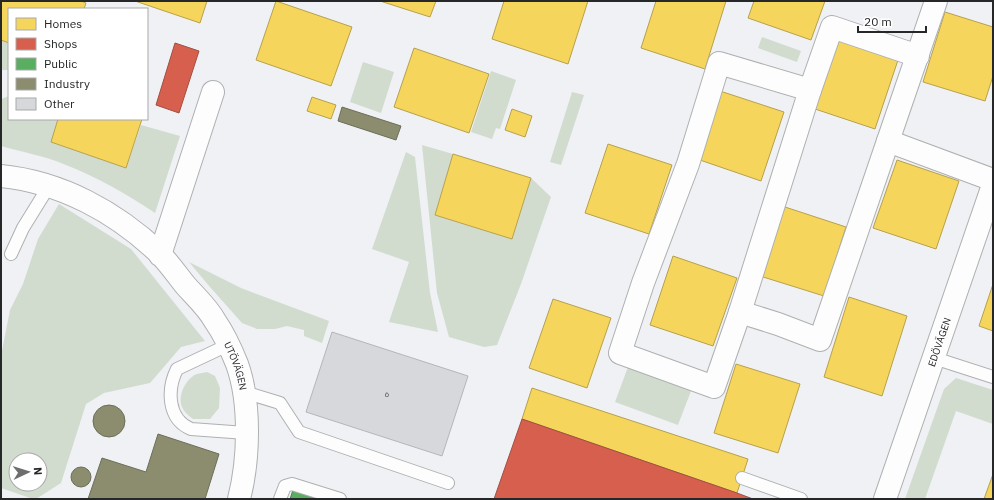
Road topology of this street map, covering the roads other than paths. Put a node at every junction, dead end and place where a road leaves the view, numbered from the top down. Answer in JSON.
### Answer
{"nodes":[{"id":1,"x":936,"y":1,"type":"edge"},
{"id":2,"x":918,"y":56,"type":"junction"},
{"id":3,"x":810,"y":90,"type":"junction"},
{"id":4,"x":213,"y":92,"type":"dead end"},
{"id":5,"x":888,"y":142,"type":"junction"},
{"id":6,"x":1,"y":176,"type":"edge"},
{"id":7,"x":993,"y":180,"type":"edge"},
{"id":8,"x":49,"y":186,"type":"junction"},
{"id":9,"x":993,"y":186,"type":"edge"},
{"id":10,"x":11,"y":254,"type":"dead end"},
{"id":11,"x":160,"y":255,"type":"junction"},
{"id":12,"x":740,"y":312,"type":"junction"},
{"id":13,"x":228,"y":345,"type":"junction"},
{"id":14,"x":934,"y":358,"type":"junction"},
{"id":15,"x":993,"y":377,"type":"edge"},
{"id":16,"x":244,"y":392,"type":"junction"},
{"id":17,"x":246,"y":433,"type":"junction"},
{"id":18,"x":742,"y":478,"type":"dead end"},
{"id":19,"x":448,"y":483,"type":"dead end"},
{"id":20,"x":239,"y":499,"type":"edge"},
{"id":21,"x":280,"y":499,"type":"edge"},
{"id":22,"x":340,"y":499,"type":"edge"},
{"id":23,"x":801,"y":499,"type":"edge"},
{"id":24,"x":885,"y":499,"type":"edge"}],
"edges":[{"from":1,"to":2,"type":"street"},
{"from":2,"to":3,"type":"street"},
{"from":2,"to":5,"type":"street"},
{"from":3,"to":12,"type":"street"},
{"from":3,"to":12,"type":"street"},
{"from":4,"to":11,"type":"street"},
{"from":5,"to":7,"type":"street"},
{"from":5,"to":12,"type":"street"},
{"from":6,"to":8,"type":"street","name":"UTÖVÄGEN"},
{"from":8,"to":10,"type":"lane"},
{"from":8,"to":11,"type":"street","name":"UTÖVÄGEN"},
{"from":9,"to":14,"type":"street","name":"EDÖVÄGEN"},
{"from":11,"to":13,"type":"street","name":"UTÖVÄGEN"},
{"from":13,"to":16,"type":"street","name":"UTÖVÄGEN"},
{"from":13,"to":17,"type":"lane"},
{"from":14,"to":15,"type":"lane"},
{"from":14,"to":24,"type":"street","name":"EDÖVÄGEN"},
{"from":16,"to":17,"type":"street","name":"UTÖVÄGEN"},
{"from":16,"to":19,"type":"lane"},
{"from":17,"to":20,"type":"street","name":"UTÖVÄGEN"},
{"from":18,"to":23,"type":"lane"},
{"from":21,"to":22,"type":"lane"}]}
